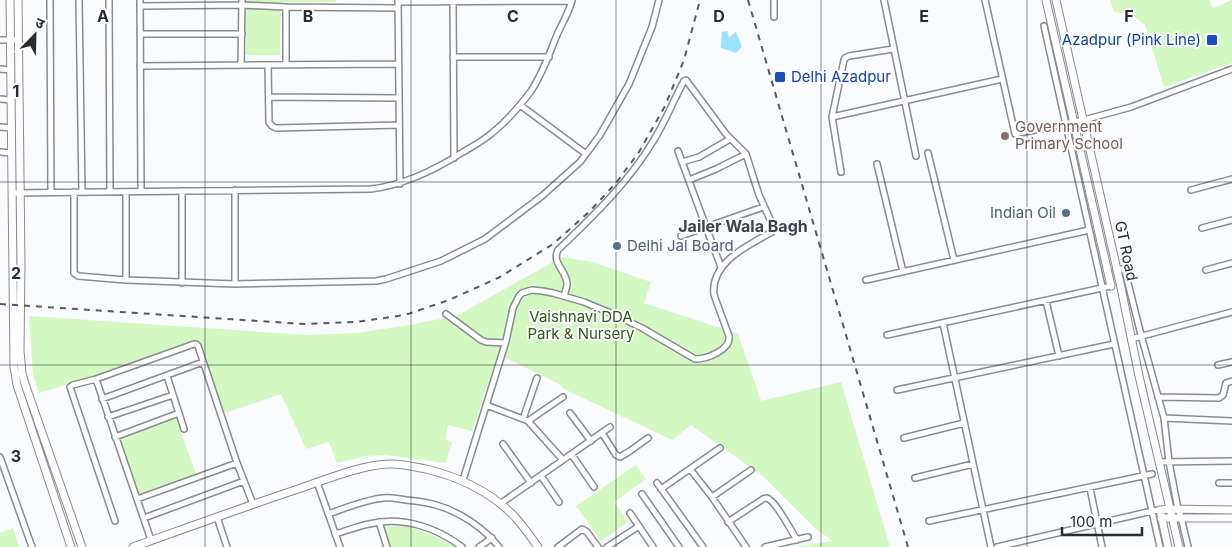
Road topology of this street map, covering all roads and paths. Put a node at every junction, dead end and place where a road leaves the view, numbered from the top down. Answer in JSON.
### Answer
{"nodes":[{"id":1,"x":10,"y":0,"type":"edge"},
{"id":2,"x":18,"y":0,"type":"edge"},
{"id":3,"x":50,"y":0,"type":"edge"},
{"id":4,"x":79,"y":0,"type":"edge"},
{"id":5,"x":109,"y":0,"type":"edge"},
{"id":6,"x":341,"y":0,"type":"edge"},
{"id":7,"x":659,"y":0,"type":"edge"},
{"id":8,"x":774,"y":0,"type":"edge"},
{"id":9,"x":884,"y":0,"type":"edge"},
{"id":10,"x":985,"y":0,"type":"edge"},
{"id":11,"x":1046,"y":0,"type":"edge"},
{"id":12,"x":1056,"y":0,"type":"edge"},
{"id":13,"x":572,"y":1,"type":"edge"},
{"id":14,"x":242,"y":2,"type":"edge"},
{"id":15,"x":453,"y":2,"type":"junction"},
{"id":16,"x":140,"y":3,"type":"edge"},
{"id":17,"x":398,"y":3,"type":"edge"},
{"id":18,"x":286,"y":7,"type":"junction"},
{"id":19,"x":341,"y":7,"type":"junction"},
{"id":20,"x":774,"y":17,"type":"dead end"},
{"id":21,"x":1044,"y":26,"type":"dead end"},
{"id":22,"x":140,"y":34,"type":"junction"},
{"id":23,"x":242,"y":34,"type":"junction"},
{"id":24,"x":0,"y":40,"type":"edge"},
{"id":25,"x":14,"y":40,"type":"junction"},
{"id":26,"x":893,"y":49,"type":"junction"},
{"id":27,"x":453,"y":57,"type":"junction"},
{"id":28,"x":549,"y":57,"type":"junction"},
{"id":29,"x":398,"y":64,"type":"junction"},
{"id":30,"x":241,"y":65,"type":"junction"},
{"id":31,"x":268,"y":65,"type":"junction"},
{"id":32,"x":286,"y":65,"type":"junction"},
{"id":33,"x":140,"y":66,"type":"junction"},
{"id":34,"x":0,"y":69,"type":"edge"},
{"id":35,"x":11,"y":70,"type":"junction"},
{"id":36,"x":1232,"y":70,"type":"edge"},
{"id":37,"x":1002,"y":79,"type":"junction"},
{"id":38,"x":269,"y":97,"type":"junction"},
{"id":39,"x":398,"y":98,"type":"junction"},
{"id":40,"x":0,"y":99,"type":"edge"},
{"id":41,"x":11,"y":100,"type":"junction"},
{"id":42,"x":904,"y":101,"type":"junction"},
{"id":43,"x":520,"y":105,"type":"junction"},
{"id":44,"x":832,"y":117,"type":"junction"},
{"id":45,"x":1084,"y":120,"type":"junction"},
{"id":46,"x":1073,"y":122,"type":"junction"},
{"id":47,"x":1065,"y":124,"type":"junction"},
{"id":48,"x":399,"y":125,"type":"junction"},
{"id":49,"x":0,"y":127,"type":"edge"},
{"id":50,"x":12,"y":128,"type":"junction"},
{"id":51,"x":730,"y":139,"type":"junction"},
{"id":52,"x":678,"y":151,"type":"dead end"},
{"id":53,"x":0,"y":152,"type":"edge"},
{"id":54,"x":12,"y":153,"type":"junction"},
{"id":55,"x":928,"y":153,"type":"dead end"},
{"id":56,"x":586,"y":154,"type":"junction"},
{"id":57,"x":746,"y":154,"type":"junction"},
{"id":58,"x":916,"y":156,"type":"dead end"},
{"id":59,"x":454,"y":158,"type":"junction"},
{"id":60,"x":682,"y":162,"type":"junction"},
{"id":61,"x":877,"y":164,"type":"dead end"},
{"id":62,"x":841,"y":172,"type":"dead end"},
{"id":63,"x":1232,"y":179,"type":"edge"},
{"id":64,"x":689,"y":180,"type":"junction"},
{"id":65,"x":400,"y":184,"type":"junction"},
{"id":66,"x":235,"y":190,"type":"junction"},
{"id":67,"x":1191,"y":190,"type":"dead end"},
{"id":68,"x":141,"y":191,"type":"junction"},
{"id":69,"x":182,"y":191,"type":"junction"},
{"id":70,"x":51,"y":192,"type":"junction"},
{"id":71,"x":74,"y":192,"type":"junction"},
{"id":72,"x":82,"y":192,"type":"junction"},
{"id":73,"x":110,"y":192,"type":"junction"},
{"id":74,"x":126,"y":192,"type":"junction"},
{"id":75,"x":16,"y":193,"type":"junction"},
{"id":76,"x":763,"y":207,"type":"junction"},
{"id":77,"x":1232,"y":220,"type":"edge"},
{"id":78,"x":706,"y":227,"type":"junction"},
{"id":79,"x":1202,"y":228,"type":"dead end"},
{"id":80,"x":1089,"y":230,"type":"junction"},
{"id":81,"x":681,"y":236,"type":"dead end"},
{"id":82,"x":954,"y":260,"type":"junction"},
{"id":83,"x":1232,"y":263,"type":"edge"},
{"id":84,"x":721,"y":267,"type":"junction"},
{"id":85,"x":1116,"y":269,"type":"junction"},
{"id":86,"x":1206,"y":270,"type":"dead end"},
{"id":87,"x":903,"y":272,"type":"junction"},
{"id":88,"x":126,"y":280,"type":"junction"},
{"id":89,"x":866,"y":280,"type":"dead end"},
{"id":90,"x":182,"y":283,"type":"junction"},
{"id":91,"x":235,"y":284,"type":"junction"},
{"id":92,"x":1111,"y":286,"type":"joint"},
{"id":93,"x":1102,"y":288,"type":"junction"},
{"id":94,"x":564,"y":296,"type":"junction"},
{"id":95,"x":1046,"y":300,"type":"junction"},
{"id":96,"x":1232,"y":312,"type":"edge"},
{"id":97,"x":446,"y":314,"type":"dead end"},
{"id":98,"x":943,"y":323,"type":"junction"},
{"id":99,"x":887,"y":335,"type":"dead end"},
{"id":100,"x":1140,"y":336,"type":"junction"},
{"id":101,"x":1131,"y":338,"type":"junction"},
{"id":102,"x":505,"y":343,"type":"junction"},
{"id":103,"x":1114,"y":344,"type":"junction"},
{"id":104,"x":1059,"y":356,"type":"junction"},
{"id":105,"x":203,"y":362,"type":"junction"},
{"id":106,"x":1232,"y":362,"type":"edge"},
{"id":107,"x":1218,"y":365,"type":"dead end"},
{"id":108,"x":167,"y":376,"type":"junction"},
{"id":109,"x":537,"y":378,"type":"dead end"},
{"id":110,"x":954,"y":378,"type":"junction"},
{"id":111,"x":96,"y":379,"type":"junction"},
{"id":112,"x":1232,"y":381,"type":"edge"},
{"id":113,"x":897,"y":390,"type":"dead end"},
{"id":114,"x":173,"y":395,"type":"junction"},
{"id":115,"x":1158,"y":397,"type":"junction"},
{"id":116,"x":563,"y":398,"type":"dead end"},
{"id":117,"x":102,"y":399,"type":"junction"},
{"id":118,"x":486,"y":405,"type":"junction"},
{"id":119,"x":179,"y":413,"type":"junction"},
{"id":120,"x":570,"y":413,"type":"dead end"},
{"id":121,"x":108,"y":417,"type":"junction"},
{"id":122,"x":1164,"y":418,"type":"junction"},
{"id":123,"x":526,"y":420,"type":"junction"},
{"id":124,"x":1232,"y":421,"type":"edge"},
{"id":125,"x":964,"y":423,"type":"junction"},
{"id":126,"x":610,"y":427,"type":"dead end"},
{"id":127,"x":184,"y":429,"type":"dead end"},
{"id":128,"x":602,"y":433,"type":"junction"},
{"id":129,"x":115,"y":437,"type":"junction"},
{"id":130,"x":648,"y":438,"type":"dead end"},
{"id":131,"x":904,"y":438,"type":"dead end"},
{"id":132,"x":591,"y":441,"type":"junction"},
{"id":133,"x":503,"y":444,"type":"dead end"},
{"id":134,"x":720,"y":448,"type":"dead end"},
{"id":135,"x":572,"y":455,"type":"junction"},
{"id":136,"x":0,"y":457,"type":"edge"},
{"id":137,"x":563,"y":460,"type":"junction"},
{"id":138,"x":1232,"y":461,"type":"edge"},
{"id":139,"x":1159,"y":462,"type":"junction"},
{"id":140,"x":1169,"y":462,"type":"junction"},
{"id":141,"x":237,"y":463,"type":"junction"},
{"id":142,"x":973,"y":464,"type":"junction"},
{"id":143,"x":690,"y":469,"type":"junction"},
{"id":144,"x":751,"y":470,"type":"dead end"},
{"id":145,"x":1152,"y":474,"type":"dead end"},
{"id":146,"x":541,"y":476,"type":"junction"},
{"id":147,"x":1144,"y":476,"type":"junction"},
{"id":148,"x":915,"y":478,"type":"dead end"},
{"id":149,"x":463,"y":480,"type":"junction"},
{"id":150,"x":244,"y":481,"type":"junction"},
{"id":151,"x":317,"y":482,"type":"junction"},
{"id":152,"x":657,"y":482,"type":"dead end"},
{"id":153,"x":531,"y":483,"type":"junction"},
{"id":154,"x":1219,"y":483,"type":"dead end"},
{"id":155,"x":1232,"y":483,"type":"edge"},
{"id":156,"x":594,"y":486,"type":"dead end"},
{"id":157,"x":1090,"y":488,"type":"junction"},
{"id":158,"x":662,"y":489,"type":"junction"},
{"id":159,"x":642,"y":494,"type":"dead end"},
{"id":160,"x":712,"y":497,"type":"junction"},
{"id":161,"x":137,"y":500,"type":"junction"},
{"id":162,"x":559,"y":502,"type":"dead end"},
{"id":163,"x":253,"y":504,"type":"junction"},
{"id":164,"x":500,"y":504,"type":"junction"},
{"id":165,"x":1174,"y":509,"type":"junction"},
{"id":166,"x":983,"y":510,"type":"junction"},
{"id":167,"x":1232,"y":510,"type":"edge"},
{"id":168,"x":1152,"y":511,"type":"junction"},
{"id":169,"x":630,"y":513,"type":"dead end"},
{"id":170,"x":328,"y":514,"type":"junction"},
{"id":171,"x":1161,"y":514,"type":"junction"},
{"id":172,"x":217,"y":517,"type":"junction"},
{"id":173,"x":1172,"y":517,"type":"junction"},
{"id":174,"x":1182,"y":517,"type":"junction"},
{"id":175,"x":144,"y":518,"type":"junction"},
{"id":176,"x":1232,"y":518,"type":"edge"},
{"id":177,"x":1154,"y":520,"type":"junction"},
{"id":178,"x":115,"y":521,"type":"dead end"},
{"id":179,"x":929,"y":521,"type":"dead end"},
{"id":180,"x":378,"y":522,"type":"junction"},
{"id":181,"x":728,"y":522,"type":"junction"},
{"id":182,"x":1097,"y":523,"type":"junction"},
{"id":183,"x":639,"y":526,"type":"junction"},
{"id":184,"x":335,"y":534,"type":"junction"},
{"id":185,"x":808,"y":537,"type":"dead end"},
{"id":186,"x":492,"y":538,"type":"junction"},
{"id":187,"x":151,"y":540,"type":"junction"},
{"id":188,"x":797,"y":540,"type":"junction"},
{"id":189,"x":32,"y":547,"type":"edge"},
{"id":190,"x":71,"y":547,"type":"edge"},
{"id":191,"x":82,"y":547,"type":"edge"},
{"id":192,"x":132,"y":547,"type":"edge"},
{"id":193,"x":227,"y":547,"type":"edge"},
{"id":194,"x":340,"y":547,"type":"edge"},
{"id":195,"x":386,"y":547,"type":"edge"},
{"id":196,"x":462,"y":547,"type":"edge"},
{"id":197,"x":480,"y":547,"type":"edge"},
{"id":198,"x":499,"y":547,"type":"edge"},
{"id":199,"x":538,"y":547,"type":"edge"},
{"id":200,"x":558,"y":547,"type":"edge"},
{"id":201,"x":598,"y":547,"type":"edge"},
{"id":202,"x":607,"y":547,"type":"edge"},
{"id":203,"x":653,"y":547,"type":"edge"},
{"id":204,"x":679,"y":547,"type":"edge"},
{"id":205,"x":703,"y":547,"type":"edge"},
{"id":206,"x":746,"y":547,"type":"edge"},
{"id":207,"x":765,"y":547,"type":"edge"},
{"id":208,"x":991,"y":547,"type":"edge"},
{"id":209,"x":997,"y":547,"type":"edge"},
{"id":210,"x":1102,"y":547,"type":"edge"},
{"id":211,"x":1160,"y":547,"type":"edge"},
{"id":212,"x":1168,"y":547,"type":"edge"},
{"id":213,"x":1179,"y":547,"type":"edge"},
{"id":214,"x":1188,"y":547,"type":"edge"}],
"edges":[{"from":1,"to":25,"type":"street"},
{"from":2,"to":25,"type":"street"},
{"from":3,"to":70,"type":"street"},
{"from":4,"to":72,"type":"street"},
{"from":5,"to":73,"type":"street"},
{"from":6,"to":19,"type":"street"},
{"from":7,"to":56,"type":"street"},
{"from":8,"to":20,"type":"street"},
{"from":9,"to":26,"type":"street"},
{"from":10,"to":37,"type":"street"},
{"from":11,"to":46,"type":"street","name":"GT Road"},
{"from":12,"to":45,"type":"street","name":"GT Road"},
{"from":13,"to":15,"type":"street"},
{"from":13,"to":28,"type":"street"},
{"from":14,"to":16,"type":"street"},
{"from":14,"to":18,"type":"street"},
{"from":14,"to":23,"type":"street"},
{"from":15,"to":17,"type":"street"},
{"from":15,"to":27,"type":"street"},
{"from":16,"to":22,"type":"street"},
{"from":17,"to":19,"type":"street"},
{"from":17,"to":29,"type":"street"},
{"from":18,"to":19,"type":"street"},
{"from":18,"to":32,"type":"street"},
{"from":21,"to":47,"type":"street"},
{"from":22,"to":23,"type":"street"},
{"from":22,"to":33,"type":"street"},
{"from":23,"to":30,"type":"street"},
{"from":24,"to":25,"type":"street"},
{"from":25,"to":35,"type":"street"},
{"from":25,"to":75,"type":"street"},
{"from":26,"to":42,"type":"street"},
{"from":26,"to":44,"type":"street"},
{"from":27,"to":28,"type":"street"},
{"from":27,"to":59,"type":"street"},
{"from":28,"to":43,"type":"street"},
{"from":29,"to":32,"type":"street"},
{"from":29,"to":39,"type":"street"},
{"from":30,"to":31,"type":"street"},
{"from":30,"to":33,"type":"street"},
{"from":31,"to":32,"type":"street"},
{"from":31,"to":38,"type":"street"},
{"from":33,"to":68,"type":"street"},
{"from":34,"to":35,"type":"street"},
{"from":35,"to":41,"type":"street"},
{"from":36,"to":45,"type":"street"},
{"from":37,"to":42,"type":"street"},
{"from":37,"to":47,"type":"street"},
{"from":38,"to":39,"type":"street"},
{"from":38,"to":48,"type":"street"},
{"from":39,"to":48,"type":"street"},
{"from":40,"to":41,"type":"street"},
{"from":41,"to":50,"type":"street"},
{"from":42,"to":44,"type":"street"},
{"from":42,"to":58,"type":"street"},
{"from":43,"to":56,"type":"street"},
{"from":43,"to":59,"type":"street"},
{"from":44,"to":62,"type":"street"},
{"from":45,"to":46,"type":"street"},
{"from":45,"to":85,"type":"street","name":"GT Road"},
{"from":46,"to":47,"type":"street"},
{"from":46,"to":92,"type":"street","name":"GT Road"},
{"from":47,"to":80,"type":"street"},
{"from":48,"to":65,"type":"street"},
{"from":49,"to":50,"type":"street"},
{"from":50,"to":54,"type":"street"},
{"from":51,"to":57,"type":"street"},
{"from":51,"to":60,"type":"street"},
{"from":51,"to":94,"type":"street"},
{"from":52,"to":60,"type":"street"},
{"from":53,"to":54,"type":"street"},
{"from":54,"to":75,"type":"street"},
{"from":55,"to":82,"type":"street"},
{"from":56,"to":91,"type":"street"},
{"from":57,"to":64,"type":"street"},
{"from":57,"to":76,"type":"street"},
{"from":59,"to":65,"type":"street"},
{"from":60,"to":64,"type":"street"},
{"from":61,"to":87,"type":"street"},
{"from":63,"to":67,"type":"street"},
{"from":64,"to":78,"type":"street"},
{"from":65,"to":66,"type":"street"},
{"from":66,"to":69,"type":"street"},
{"from":66,"to":91,"type":"street"},
{"from":68,"to":69,"type":"street"},
{"from":68,"to":74,"type":"street"},
{"from":69,"to":90,"type":"street"},
{"from":70,"to":71,"type":"street"},
{"from":70,"to":75,"type":"street"},
{"from":71,"to":72,"type":"street"},
{"from":71,"to":88,"type":"street"},
{"from":72,"to":73,"type":"street"},
{"from":73,"to":74,"type":"street"},
{"from":74,"to":88,"type":"street"},
{"from":75,"to":190,"type":"street"},
{"from":75,"to":191,"type":"street"},
{"from":76,"to":78,"type":"street"},
{"from":76,"to":84,"type":"street"},
{"from":77,"to":79,"type":"street"},
{"from":78,"to":81,"type":"street"},
{"from":78,"to":84,"type":"street"},
{"from":80,"to":82,"type":"street"},
{"from":80,"to":93,"type":"street"},
{"from":82,"to":87,"type":"street"},
{"from":83,"to":86,"type":"street"},
{"from":84,"to":94,"type":"street"},
{"from":85,"to":100,"type":"street"},
{"from":85,"to":101,"type":"street","name":"GT Road"},
{"from":87,"to":89,"type":"street"},
{"from":88,"to":90,"type":"street"},
{"from":90,"to":91,"type":"street"},
{"from":92,"to":93,"type":"street"},
{"from":93,"to":95,"type":"street"},
{"from":93,"to":103,"type":"street"},
{"from":94,"to":102,"type":"street"},
{"from":95,"to":98,"type":"street"},
{"from":95,"to":104,"type":"street"},
{"from":96,"to":100,"type":"street"},
{"from":97,"to":102,"type":"street"},
{"from":98,"to":99,"type":"street"},
{"from":98,"to":110,"type":"street"},
{"from":100,"to":101,"type":"street"},
{"from":100,"to":115,"type":"street"},
{"from":101,"to":139,"type":"street","name":"GT Road"},
{"from":102,"to":118,"type":"street"},
{"from":103,"to":104,"type":"street"},
{"from":103,"to":147,"type":"street"},
{"from":104,"to":110,"type":"street"},
{"from":105,"to":108,"type":"street"},
{"from":105,"to":111,"type":"street"},
{"from":105,"to":141,"type":"street"},
{"from":106,"to":107,"type":"street"},
{"from":108,"to":114,"type":"street"},
{"from":108,"to":117,"type":"street"},
{"from":109,"to":123,"type":"street"},
{"from":110,"to":113,"type":"street"},
{"from":110,"to":125,"type":"street"},
{"from":111,"to":117,"type":"street"},
{"from":111,"to":178,"type":"street"},
{"from":112,"to":115,"type":"street"},
{"from":114,"to":119,"type":"street"},
{"from":114,"to":121,"type":"street"},
{"from":115,"to":122,"type":"street"},
{"from":116,"to":123,"type":"street"},
{"from":117,"to":121,"type":"street"},
{"from":118,"to":123,"type":"street"},
{"from":118,"to":149,"type":"street"},
{"from":119,"to":127,"type":"street"},
{"from":119,"to":129,"type":"street"},
{"from":120,"to":132,"type":"street"},
{"from":121,"to":129,"type":"street"},
{"from":122,"to":124,"type":"street"},
{"from":122,"to":140,"type":"street"},
{"from":123,"to":137,"type":"street"},
{"from":125,"to":131,"type":"street"},
{"from":125,"to":142,"type":"street"},
{"from":126,"to":128,"type":"street"},
{"from":128,"to":130,"type":"street"},
{"from":128,"to":132,"type":"street"},
{"from":129,"to":161,"type":"street"},
{"from":132,"to":135,"type":"street"},
{"from":133,"to":153,"type":"street"},
{"from":134,"to":143,"type":"street"},
{"from":135,"to":137,"type":"street"},
{"from":135,"to":156,"type":"street"},
{"from":136,"to":189,"type":"street"},
{"from":137,"to":146,"type":"street"},
{"from":138,"to":140,"type":"street"},
{"from":139,"to":140,"type":"street"},
{"from":139,"to":165,"type":"street","name":"GT Road"},
{"from":140,"to":165,"type":"street"},
{"from":141,"to":150,"type":"street"},
{"from":141,"to":161,"type":"street"},
{"from":142,"to":148,"type":"street"},
{"from":142,"to":166,"type":"street"},
{"from":143,"to":158,"type":"street"},
{"from":143,"to":160,"type":"street"},
{"from":144,"to":160,"type":"street"},
{"from":145,"to":147,"type":"street"},
{"from":146,"to":153,"type":"street"},
{"from":146,"to":162,"type":"street"},
{"from":147,"to":157,"type":"street"},
{"from":147,"to":168,"type":"street"},
{"from":149,"to":151,"type":"street"},
{"from":149,"to":164,"type":"street"},
{"from":150,"to":163,"type":"street"},
{"from":150,"to":175,"type":"street"},
{"from":151,"to":163,"type":"street"},
{"from":151,"to":170,"type":"street"},
{"from":152,"to":158,"type":"street"},
{"from":153,"to":164,"type":"street"},
{"from":154,"to":155,"type":"street"},
{"from":157,"to":166,"type":"street"},
{"from":157,"to":182,"type":"street"},
{"from":158,"to":205,"type":"street"},
{"from":159,"to":204,"type":"street"},
{"from":160,"to":181,"type":"street"},
{"from":161,"to":175,"type":"street"},
{"from":163,"to":172,"type":"street"},
{"from":164,"to":199,"type":"street"},
{"from":165,"to":167,"type":"street"},
{"from":165,"to":171,"type":"street"},
{"from":165,"to":173,"type":"street","name":"GT Road"},
{"from":165,"to":174,"type":"street"},
{"from":166,"to":179,"type":"street"},
{"from":166,"to":208,"type":"street"},
{"from":168,"to":171,"type":"street"},
{"from":168,"to":177,"type":"street"},
{"from":168,"to":182,"type":"street"},
{"from":169,"to":183,"type":"street"},
{"from":170,"to":184,"type":"street"},
{"from":170,"to":186,"type":"street"},
{"from":171,"to":173,"type":"street"},
{"from":171,"to":177,"type":"street"},
{"from":171,"to":212,"type":"street"},
{"from":172,"to":187,"type":"street"},
{"from":172,"to":193,"type":"street"},
{"from":173,"to":174,"type":"street"},
{"from":173,"to":213,"type":"street","name":"GT Road"},
{"from":174,"to":176,"type":"street"},
{"from":174,"to":214,"type":"street"},
{"from":175,"to":187,"type":"street"},
{"from":177,"to":211,"type":"street"},
{"from":180,"to":184,"type":"street"},
{"from":180,"to":195,"type":"street"},
{"from":180,"to":196,"type":"street"},
{"from":181,"to":188,"type":"street"},
{"from":181,"to":206,"type":"street"},
{"from":182,"to":209,"type":"street"},
{"from":182,"to":210,"type":"street"},
{"from":183,"to":202,"type":"street"},
{"from":183,"to":203,"type":"street"},
{"from":184,"to":194,"type":"street"},
{"from":185,"to":188,"type":"street"},
{"from":186,"to":197,"type":"street"},
{"from":186,"to":198,"type":"street"},
{"from":187,"to":192,"type":"street"},
{"from":188,"to":207,"type":"street"},
{"from":200,"to":201,"type":"street"}]}
